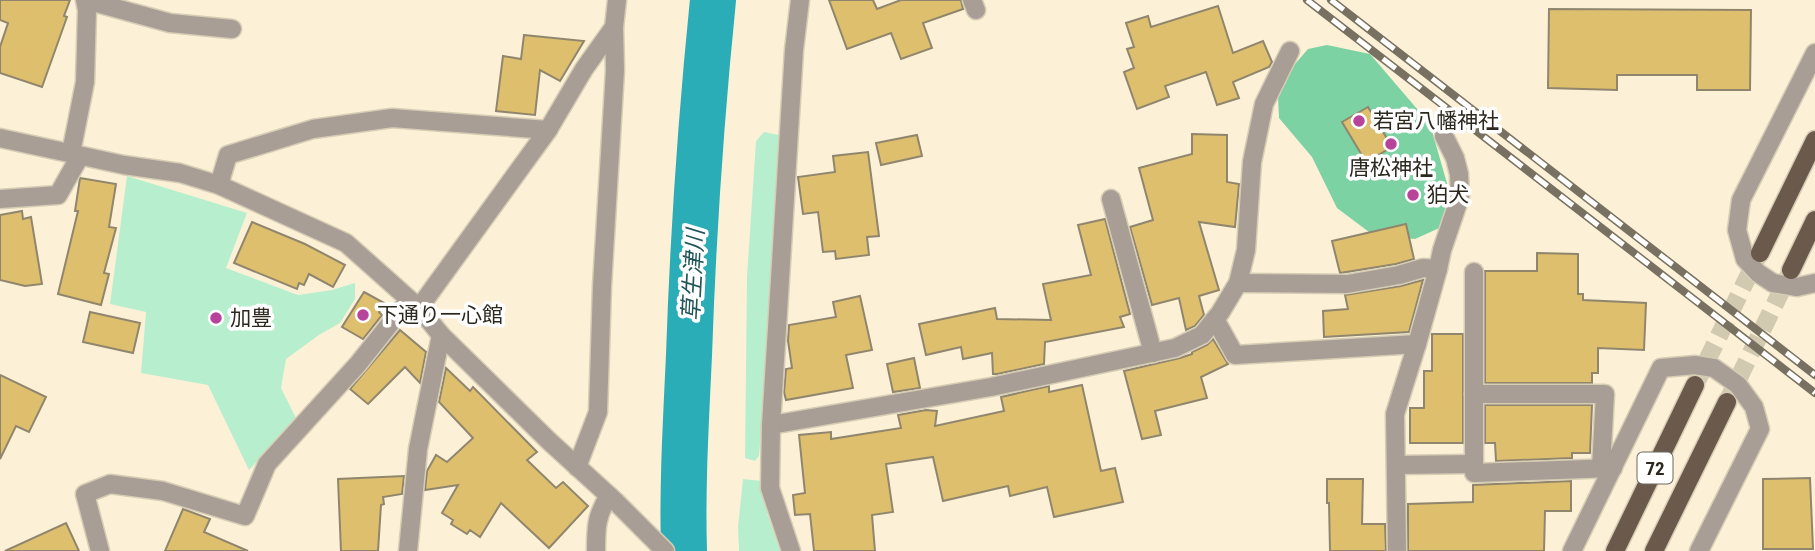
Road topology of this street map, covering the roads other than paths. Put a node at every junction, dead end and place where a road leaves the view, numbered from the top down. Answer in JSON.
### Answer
{"nodes":[{"id":1,"x":86,"y":0,"type":"edge"},
{"id":2,"x":617,"y":0,"type":"edge"},
{"id":3,"x":800,"y":0,"type":"edge"},
{"id":4,"x":614,"y":27,"type":"junction"},
{"id":5,"x":233,"y":29,"type":"dead end"},
{"id":6,"x":1290,"y":51,"type":"dead end"},
{"id":7,"x":1815,"y":53,"type":"edge"},
{"id":8,"x":548,"y":130,"type":"junction"},
{"id":9,"x":1444,"y":136,"type":"dead end"},
{"id":10,"x":0,"y":138,"type":"edge"},
{"id":11,"x":1815,"y":140,"type":"edge"},
{"id":12,"x":75,"y":154,"type":"junction"},
{"id":13,"x":219,"y":185,"type":"junction"},
{"id":14,"x":0,"y":199,"type":"edge"},
{"id":15,"x":1111,"y":199,"type":"dead end"},
{"id":16,"x":1815,"y":220,"type":"edge"},
{"id":17,"x":1760,"y":253,"type":"tunnel mouth"},
{"id":18,"x":1438,"y":269,"type":"junction"},
{"id":19,"x":1791,"y":270,"type":"tunnel mouth"},
{"id":20,"x":1474,"y":272,"type":"dead end"},
{"id":21,"x":1238,"y":283,"type":"junction"},
{"id":22,"x":1815,"y":283,"type":"edge"},
{"id":23,"x":414,"y":304,"type":"junction"},
{"id":24,"x":1215,"y":320,"type":"junction"},
{"id":25,"x":442,"y":335,"type":"junction"},
{"id":26,"x":1417,"y":344,"type":"junction"},
{"id":27,"x":1153,"y":353,"type":"junction"},
{"id":28,"x":1695,"y":385,"type":"tunnel mouth"},
{"id":29,"x":1474,"y":394,"type":"junction"},
{"id":30,"x":1727,"y":402,"type":"tunnel mouth"},
{"id":31,"x":771,"y":425,"type":"junction"},
{"id":32,"x":1474,"y":464,"type":"junction"},
{"id":33,"x":1396,"y":465,"type":"junction"},
{"id":34,"x":577,"y":467,"type":"junction"},
{"id":35,"x":1607,"y":468,"type":"junction"},
{"id":36,"x":612,"y":499,"type":"junction"},
{"id":37,"x":100,"y":551,"type":"edge"},
{"id":38,"x":408,"y":551,"type":"edge"},
{"id":39,"x":596,"y":551,"type":"edge"},
{"id":40,"x":665,"y":551,"type":"edge"},
{"id":41,"x":790,"y":551,"type":"edge"},
{"id":42,"x":1397,"y":551,"type":"edge"},
{"id":43,"x":1572,"y":551,"type":"edge"},
{"id":44,"x":1615,"y":551,"type":"edge"},
{"id":45,"x":1654,"y":551,"type":"edge"},
{"id":46,"x":1699,"y":551,"type":"edge"}],
"edges":[{"from":1,"to":5,"type":"street"},
{"from":1,"to":12,"type":"street"},
{"from":2,"to":4,"type":"street"},
{"from":3,"to":31,"type":"street"},
{"from":4,"to":8,"type":"street"},
{"from":4,"to":34,"type":"street"},
{"from":6,"to":21,"type":"street"},
{"from":7,"to":22,"type":"street"},
{"from":8,"to":13,"type":"street"},
{"from":8,"to":23,"type":"street"},
{"from":9,"to":18,"type":"street"},
{"from":10,"to":12,"type":"street"},
{"from":11,"to":17,"type":"main road"},
{"from":12,"to":13,"type":"street"},
{"from":12,"to":14,"type":"street"},
{"from":13,"to":23,"type":"street"},
{"from":15,"to":27,"type":"street"},
{"from":16,"to":19,"type":"main road"},
{"from":18,"to":21,"type":"street"},
{"from":18,"to":26,"type":"street"},
{"from":20,"to":29,"type":"street"},
{"from":21,"to":24,"type":"street"},
{"from":23,"to":25,"type":"street"},
{"from":23,"to":37,"type":"street"},
{"from":24,"to":26,"type":"street"},
{"from":24,"to":27,"type":"street"},
{"from":25,"to":34,"type":"street"},
{"from":25,"to":38,"type":"street"},
{"from":26,"to":33,"type":"street"},
{"from":27,"to":31,"type":"street"},
{"from":28,"to":44,"type":"main road","number":"72"},
{"from":29,"to":32,"type":"street"},
{"from":29,"to":35,"type":"street"},
{"from":30,"to":45,"type":"main road","number":"72"},
{"from":31,"to":41,"type":"street"},
{"from":32,"to":33,"type":"street"},
{"from":32,"to":35,"type":"street"},
{"from":33,"to":42,"type":"street"},
{"from":34,"to":36,"type":"street"},
{"from":35,"to":43,"type":"street"},
{"from":35,"to":46,"type":"street"},
{"from":36,"to":39,"type":"street"},
{"from":36,"to":40,"type":"street"}]}
